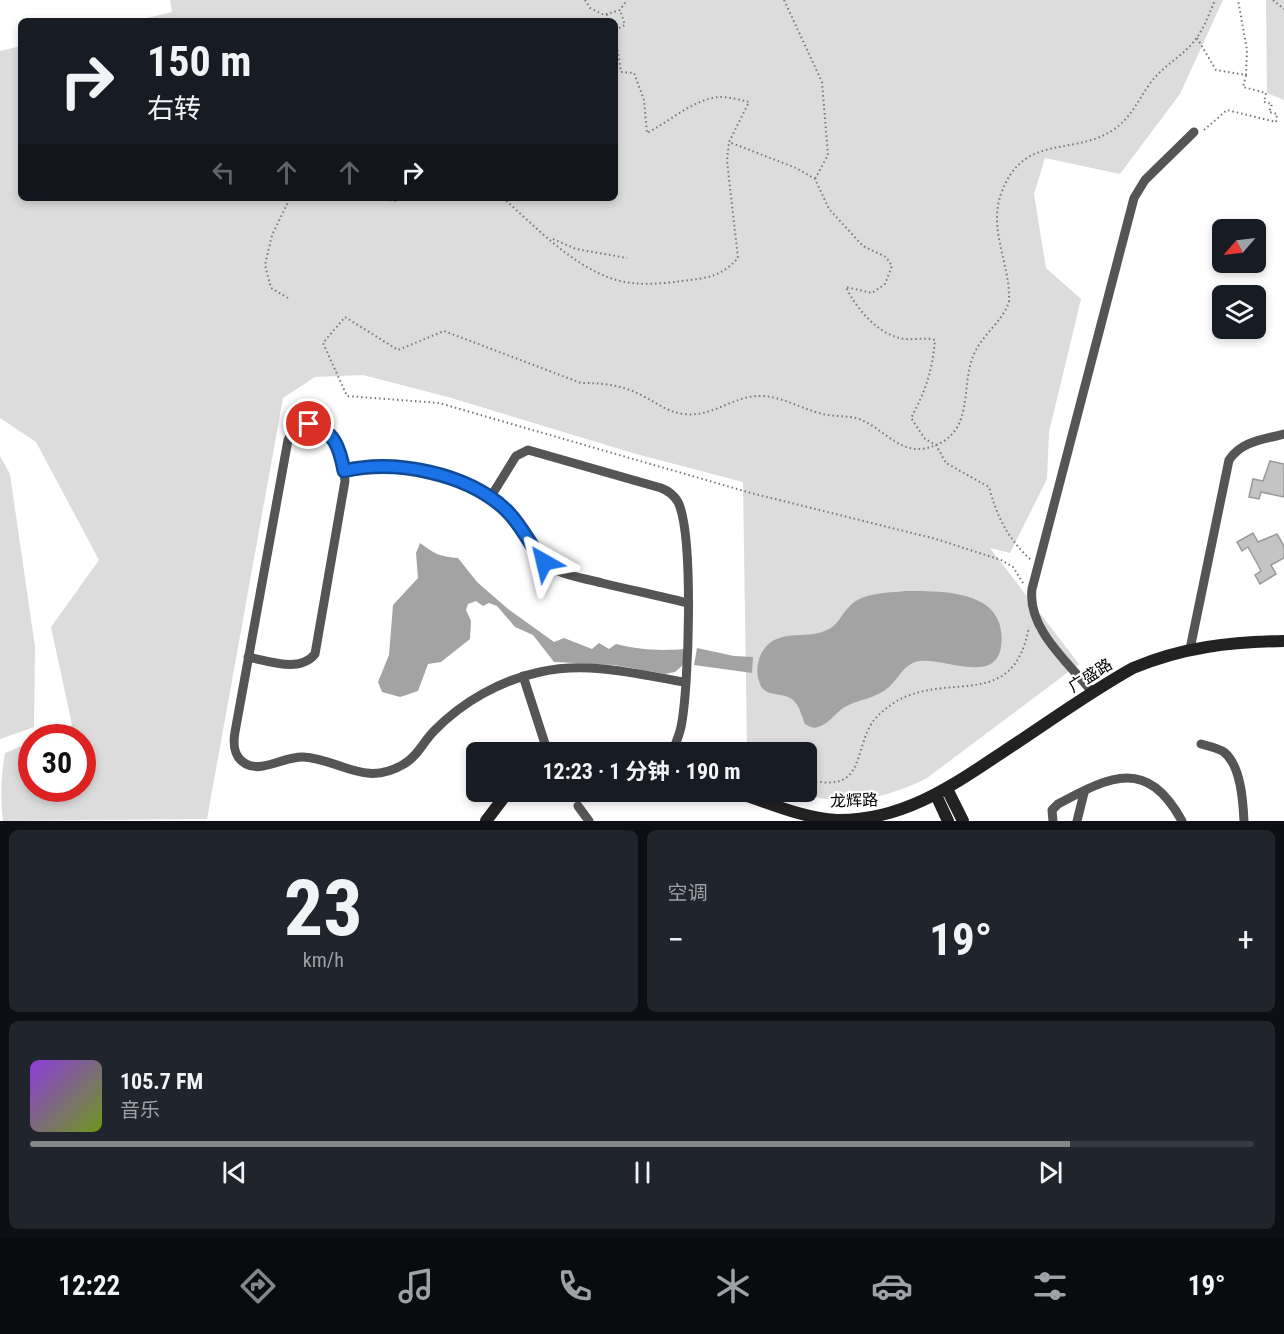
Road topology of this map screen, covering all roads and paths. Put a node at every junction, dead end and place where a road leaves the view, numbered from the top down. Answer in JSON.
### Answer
{"nodes":[{"id":1,"x":585,"y":0,"type":"edge"},
{"id":2,"x":627,"y":0,"type":"edge"},
{"id":3,"x":784,"y":0,"type":"edge"},
{"id":4,"x":1215,"y":0,"type":"edge"},
{"id":5,"x":1238,"y":0,"type":"edge"},
{"id":6,"x":1273,"y":0,"type":"edge"},
{"id":7,"x":1284,"y":9,"type":"edge"},
{"id":8,"x":620,"y":10,"type":"junction"},
{"id":9,"x":607,"y":14,"type":"junction"},
{"id":10,"x":608,"y":18,"type":"edge"},
{"id":11,"x":618,"y":29,"type":"edge"},
{"id":12,"x":1197,"y":37,"type":"junction"},
{"id":13,"x":618,"y":52,"type":"edge"},
{"id":14,"x":1246,"y":75,"type":"junction"},
{"id":15,"x":1194,"y":132,"type":"joint"},
{"id":16,"x":729,"y":142,"type":"junction"},
{"id":17,"x":815,"y":179,"type":"junction"},
{"id":18,"x":289,"y":201,"type":"edge"},
{"id":19,"x":506,"y":201,"type":"edge"},
{"id":20,"x":548,"y":237,"type":"junction"},
{"id":21,"x":627,"y":258,"type":"dead end"},
{"id":22,"x":288,"y":298,"type":"dead end"},
{"id":23,"x":1284,"y":434,"type":"edge"},
{"id":24,"x":936,"y":446,"type":"junction"},
{"id":25,"x":344,"y":471,"type":"junction"},
{"id":26,"x":490,"y":498,"type":"junction"},
{"id":27,"x":1037,"y":566,"type":"junction"},
{"id":28,"x":1025,"y":591,"type":"dead end"},
{"id":29,"x":687,"y":603,"type":"junction"},
{"id":30,"x":1028,"y":618,"type":"dead end"},
{"id":31,"x":1284,"y":641,"type":"edge"},
{"id":32,"x":1190,"y":649,"type":"junction"},
{"id":33,"x":248,"y":657,"type":"junction"},
{"id":34,"x":522,"y":676,"type":"junction"},
{"id":35,"x":684,"y":682,"type":"junction"},
{"id":36,"x":1093,"y":693,"type":"junction"},
{"id":37,"x":544,"y":742,"type":"edge"},
{"id":38,"x":676,"y":742,"type":"edge"},
{"id":39,"x":1201,"y":744,"type":"dead end"},
{"id":40,"x":817,"y":780,"type":"edge"},
{"id":41,"x":948,"y":789,"type":"junction"},
{"id":42,"x":1084,"y":793,"type":"junction"},
{"id":43,"x":936,"y":795,"type":"junction"},
{"id":44,"x":500,"y":802,"type":"edge"},
{"id":45,"x":766,"y":802,"type":"edge"},
{"id":46,"x":579,"y":806,"type":"dead end"},
{"id":47,"x":486,"y":821,"type":"edge"},
{"id":48,"x":590,"y":821,"type":"edge"},
{"id":49,"x":948,"y":821,"type":"edge"},
{"id":50,"x":963,"y":821,"type":"edge"},
{"id":51,"x":1053,"y":821,"type":"edge"},
{"id":52,"x":1077,"y":821,"type":"edge"},
{"id":53,"x":1182,"y":821,"type":"edge"},
{"id":54,"x":1244,"y":821,"type":"edge"}],
"edges":[{"from":1,"to":9,"type":"path"},
{"from":2,"to":8,"type":"path"},
{"from":3,"to":17,"type":"path"},
{"from":4,"to":12,"type":"path"},
{"from":5,"to":14,"type":"path"},
{"from":6,"to":7,"type":"path"},
{"from":8,"to":9,"type":"path"},
{"from":8,"to":11,"type":"path"},
{"from":9,"to":10,"type":"path"},
{"from":12,"to":14,"type":"path"},
{"from":12,"to":24,"type":"path"},
{"from":13,"to":16,"type":"path"},
{"from":14,"to":15,"type":"path"},
{"from":15,"to":27,"type":"street"},
{"from":16,"to":17,"type":"path"},
{"from":16,"to":20,"type":"path"},
{"from":17,"to":24,"type":"path"},
{"from":18,"to":22,"type":"path"},
{"from":19,"to":20,"type":"path"},
{"from":20,"to":21,"type":"path"},
{"from":23,"to":32,"type":"street"},
{"from":24,"to":27,"type":"path"},
{"from":24,"to":28,"type":"path"},
{"from":25,"to":26,"type":"street"},
{"from":25,"to":33,"type":"street"},
{"from":25,"to":33,"type":"street"},
{"from":26,"to":29,"type":"street"},
{"from":26,"to":29,"type":"street"},
{"from":27,"to":36,"type":"street"},
{"from":29,"to":35,"type":"street"},
{"from":30,"to":40,"type":"path"},
{"from":31,"to":32,"type":"main road","name":"广盛路"},
{"from":32,"to":36,"type":"main road","name":"广盛路"},
{"from":33,"to":34,"type":"street"},
{"from":34,"to":35,"type":"street"},
{"from":34,"to":37,"type":"street"},
{"from":35,"to":38,"type":"street"},
{"from":36,"to":41,"type":"main road","name":"广盛路"},
{"from":39,"to":54,"type":"street"},
{"from":41,"to":43,"type":"main road","name":"广盛路"},
{"from":41,"to":50,"type":"main road"},
{"from":42,"to":51,"type":"street"},
{"from":42,"to":52,"type":"street"},
{"from":42,"to":53,"type":"street"},
{"from":43,"to":45,"type":"main road","name":"龙辉路"},
{"from":43,"to":49,"type":"main road"},
{"from":44,"to":47,"type":"main road"},
{"from":46,"to":48,"type":"street"}]}
